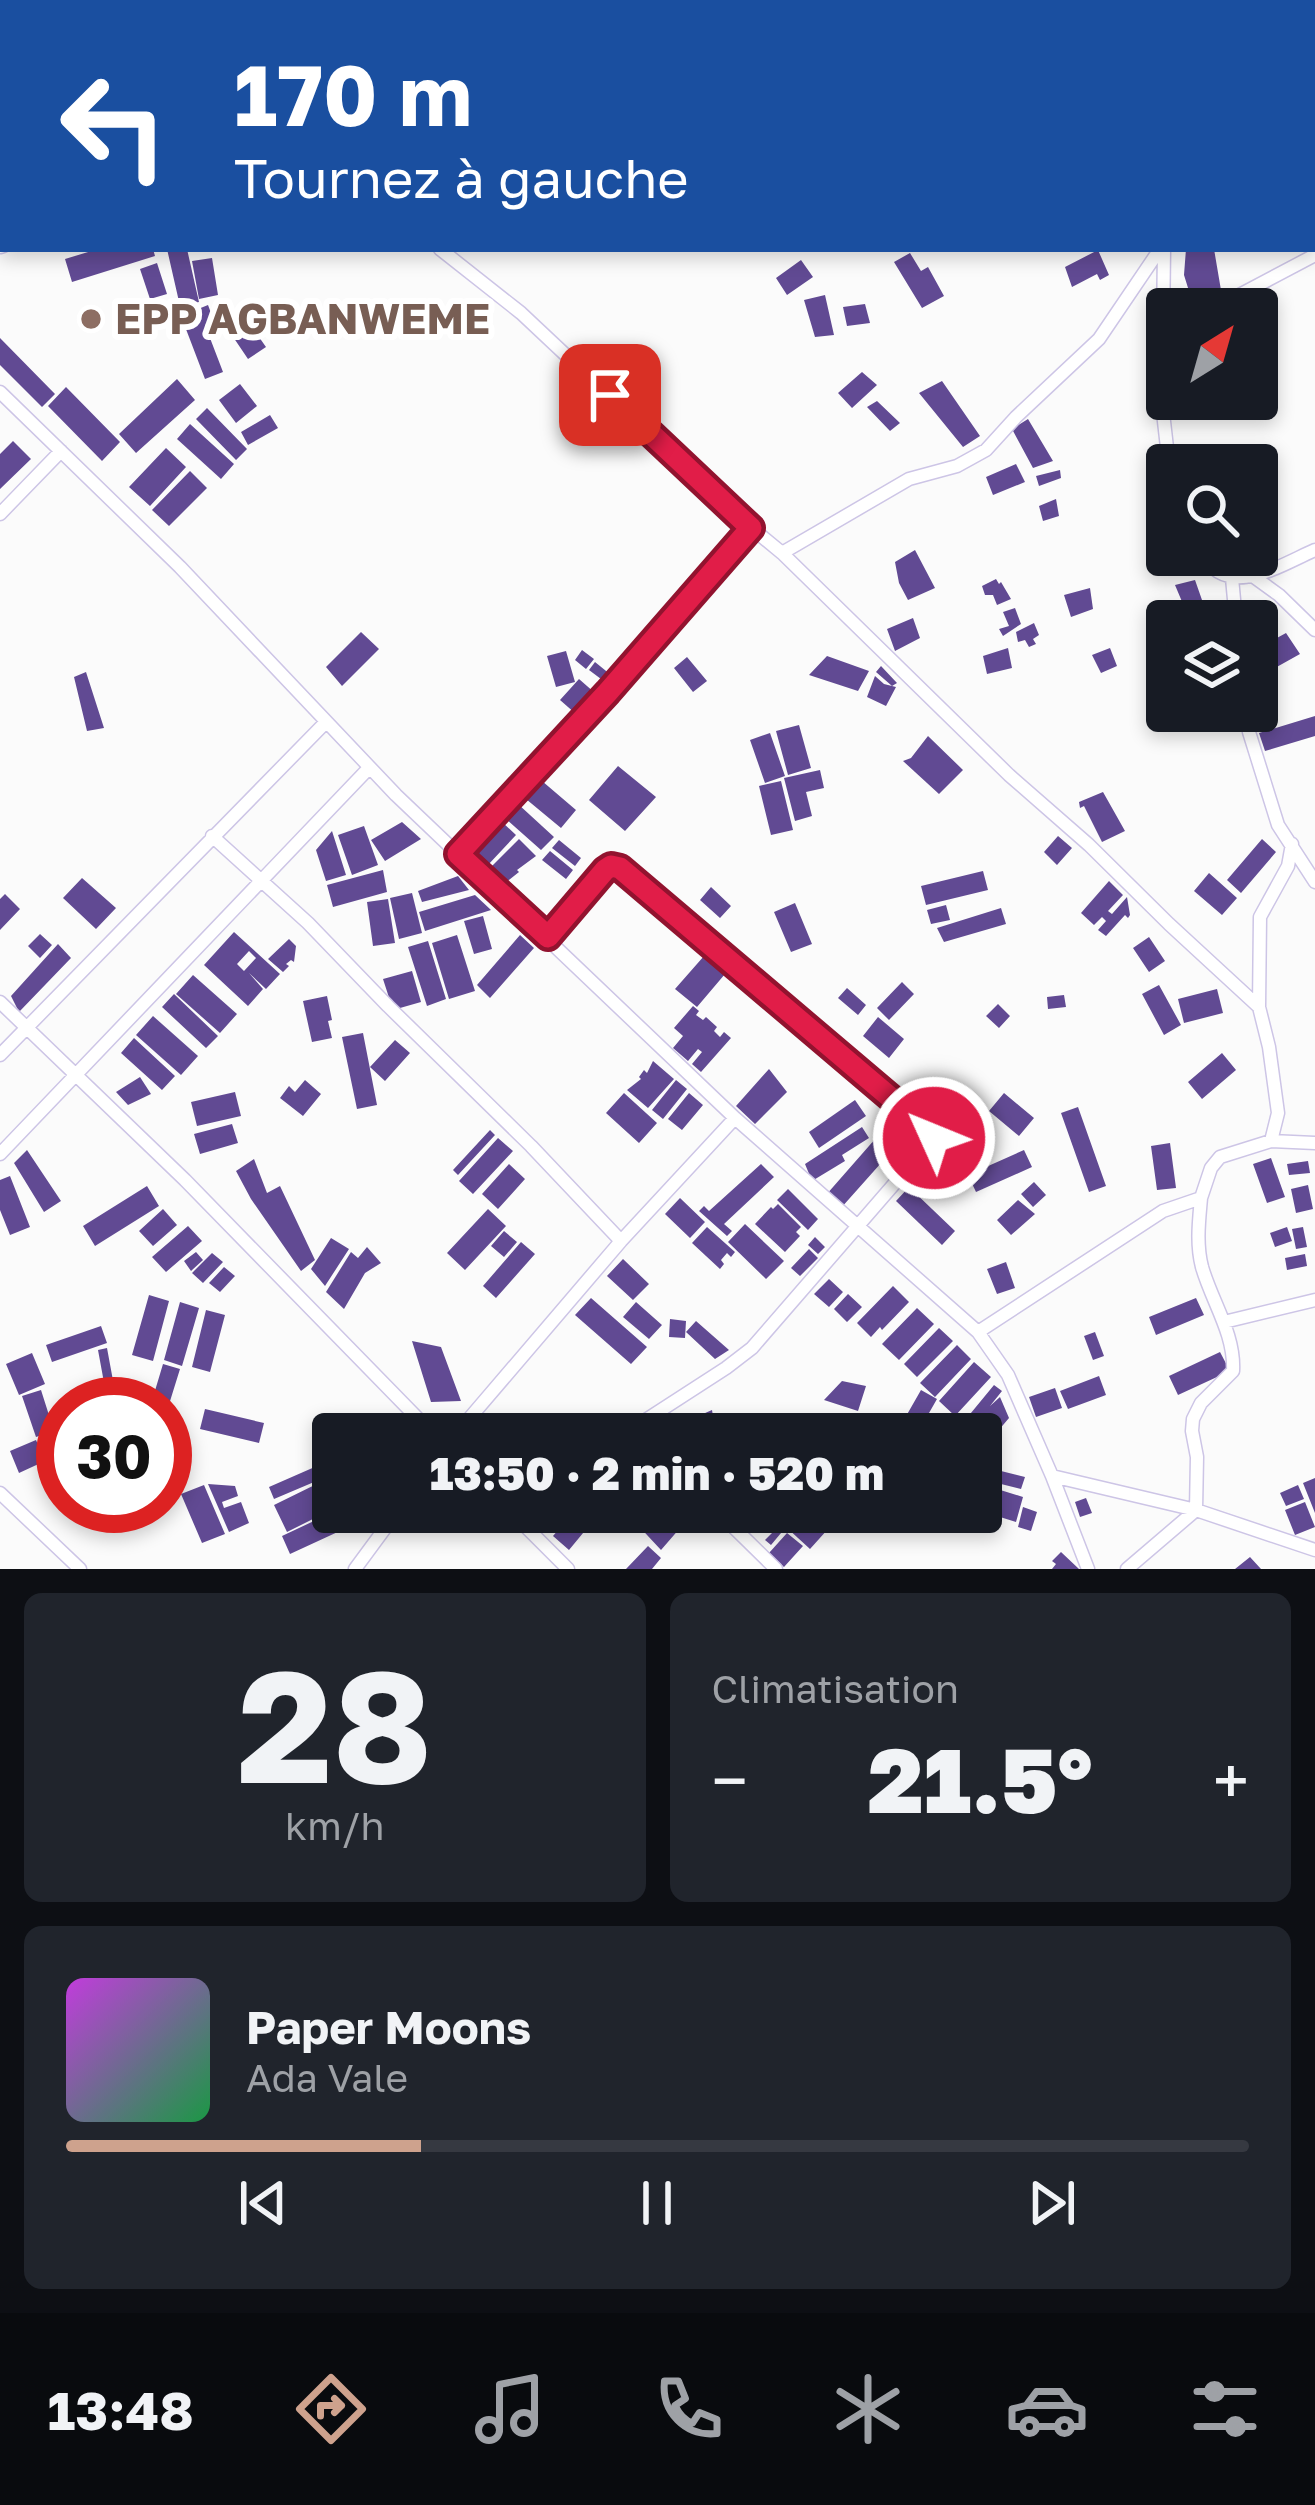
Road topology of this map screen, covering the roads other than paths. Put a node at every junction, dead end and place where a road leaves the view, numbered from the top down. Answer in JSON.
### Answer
{"nodes":[{"id":1,"x":444,"y":252,"type":"edge"},
{"id":2,"x":1160,"y":252,"type":"edge"},
{"id":3,"x":1162,"y":252,"type":"edge"},
{"id":4,"x":1315,"y":255,"type":"edge"},
{"id":5,"x":1164,"y":288,"type":"edge"},
{"id":6,"x":1253,"y":288,"type":"edge"},
{"id":7,"x":0,"y":392,"type":"edge"},
{"id":8,"x":61,"y":451,"type":"junction"},
{"id":9,"x":0,"y":514,"type":"edge"},
{"id":10,"x":751,"y":528,"type":"junction"},
{"id":11,"x":1315,"y":550,"type":"edge"},
{"id":12,"x":782,"y":554,"type":"junction"},
{"id":13,"x":1226,"y":576,"type":"edge"},
{"id":14,"x":1254,"y":577,"type":"junction"},
{"id":15,"x":1232,"y":578,"type":"junction"},
{"id":16,"x":1234,"y":600,"type":"edge"},
{"id":17,"x":1315,"y":630,"type":"edge"},
{"id":18,"x":325,"y":723,"type":"junction"},
{"id":19,"x":1249,"y":732,"type":"edge"},
{"id":20,"x":369,"y":768,"type":"junction"},
{"id":21,"x":212,"y":836,"type":"junction"},
{"id":22,"x":1292,"y":844,"type":"junction"},
{"id":23,"x":458,"y":854,"type":"junction"},
{"id":24,"x":260,"y":881,"type":"junction"},
{"id":25,"x":1315,"y":882,"type":"edge"},
{"id":26,"x":548,"y":937,"type":"junction"},
{"id":27,"x":0,"y":1002,"type":"edge"},
{"id":28,"x":1259,"y":1007,"type":"junction"},
{"id":29,"x":26,"y":1026,"type":"junction"},
{"id":30,"x":0,"y":1055,"type":"edge"},
{"id":31,"x":76,"y":1075,"type":"junction"},
{"id":32,"x":735,"y":1118,"type":"junction"},
{"id":33,"x":1271,"y":1141,"type":"junction"},
{"id":34,"x":1315,"y":1143,"type":"edge"},
{"id":35,"x":0,"y":1154,"type":"edge"},
{"id":36,"x":1201,"y":1198,"type":"junction"},
{"id":37,"x":859,"y":1226,"type":"junction"},
{"id":38,"x":621,"y":1241,"type":"junction"},
{"id":39,"x":1315,"y":1300,"type":"edge"},
{"id":40,"x":1224,"y":1322,"type":"junction"},
{"id":41,"x":978,"y":1332,"type":"junction"},
{"id":42,"x":412,"y":1413,"type":"edge"},
{"id":43,"x":474,"y":1413,"type":"edge"},
{"id":44,"x":659,"y":1413,"type":"edge"},
{"id":45,"x":1052,"y":1476,"type":"junction"},
{"id":46,"x":0,"y":1493,"type":"edge"},
{"id":47,"x":1196,"y":1510,"type":"junction"},
{"id":48,"x":382,"y":1533,"type":"edge"},
{"id":49,"x":532,"y":1533,"type":"edge"},
{"id":50,"x":739,"y":1533,"type":"edge"},
{"id":51,"x":1315,"y":1550,"type":"edge"},
{"id":52,"x":80,"y":1569,"type":"edge"},
{"id":53,"x":355,"y":1569,"type":"edge"},
{"id":54,"x":568,"y":1569,"type":"edge"},
{"id":55,"x":776,"y":1569,"type":"edge"},
{"id":56,"x":1088,"y":1569,"type":"edge"},
{"id":57,"x":1127,"y":1569,"type":"edge"}],
"edges":[{"from":1,"to":10,"type":"street"},
{"from":2,"to":12,"type":"street"},
{"from":3,"to":5,"type":"street"},
{"from":4,"to":6,"type":"street"},
{"from":7,"to":8,"type":"street"},
{"from":8,"to":9,"type":"street"},
{"from":8,"to":18,"type":"street"},
{"from":10,"to":12,"type":"street"},
{"from":10,"to":23,"type":"street"},
{"from":11,"to":14,"type":"street"},
{"from":12,"to":28,"type":"street"},
{"from":13,"to":15,"type":"street"},
{"from":14,"to":15,"type":"street"},
{"from":14,"to":17,"type":"street"},
{"from":15,"to":16,"type":"street"},
{"from":18,"to":20,"type":"street"},
{"from":18,"to":21,"type":"street"},
{"from":19,"to":22,"type":"street"},
{"from":20,"to":23,"type":"street"},
{"from":20,"to":24,"type":"street"},
{"from":21,"to":24,"type":"street"},
{"from":21,"to":29,"type":"street"},
{"from":22,"to":25,"type":"street"},
{"from":22,"to":28,"type":"street"},
{"from":23,"to":26,"type":"street"},
{"from":24,"to":31,"type":"street"},
{"from":24,"to":38,"type":"street"},
{"from":26,"to":32,"type":"street"},
{"from":26,"to":37,"type":"street"},
{"from":27,"to":29,"type":"street"},
{"from":28,"to":33,"type":"street"},
{"from":29,"to":30,"type":"street"},
{"from":29,"to":31,"type":"street"},
{"from":31,"to":35,"type":"street"},
{"from":31,"to":42,"type":"street"},
{"from":32,"to":37,"type":"street"},
{"from":32,"to":38,"type":"street"},
{"from":33,"to":34,"type":"street"},
{"from":33,"to":36,"type":"street"},
{"from":36,"to":40,"type":"street"},
{"from":36,"to":41,"type":"street"},
{"from":37,"to":41,"type":"street"},
{"from":37,"to":44,"type":"street"},
{"from":38,"to":43,"type":"street"},
{"from":39,"to":40,"type":"street"},
{"from":40,"to":47,"type":"street"},
{"from":41,"to":45,"type":"street"},
{"from":45,"to":47,"type":"street"},
{"from":45,"to":56,"type":"street"},
{"from":46,"to":52,"type":"street"},
{"from":47,"to":51,"type":"street"},
{"from":47,"to":57,"type":"street"},
{"from":48,"to":53,"type":"street"},
{"from":49,"to":54,"type":"street"},
{"from":50,"to":55,"type":"street"}]}
